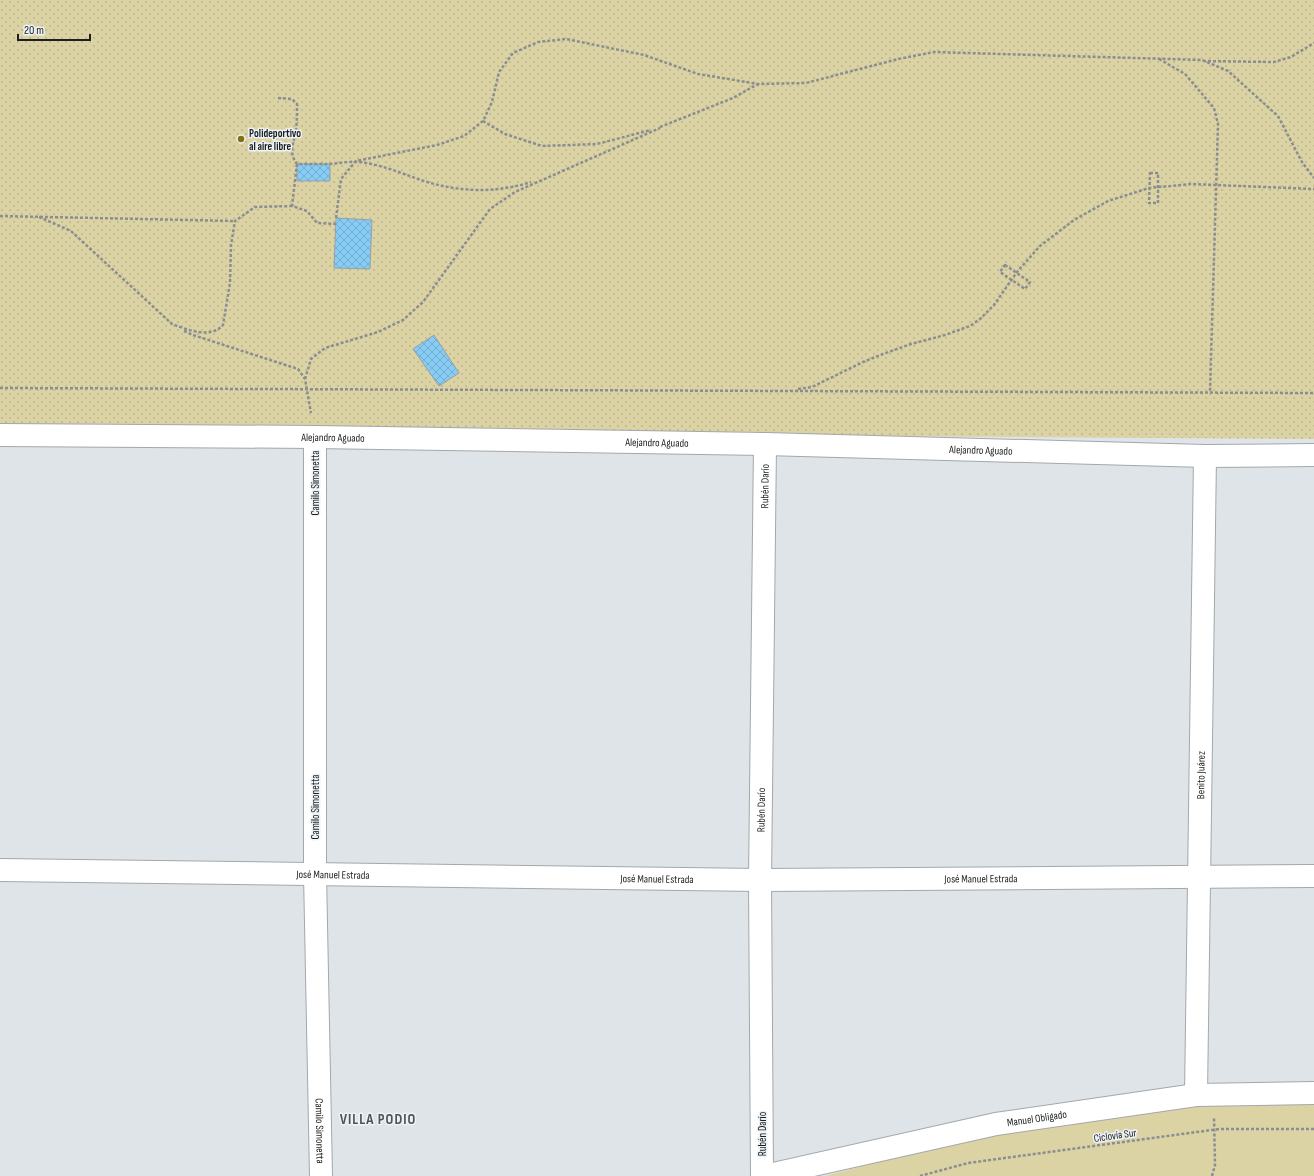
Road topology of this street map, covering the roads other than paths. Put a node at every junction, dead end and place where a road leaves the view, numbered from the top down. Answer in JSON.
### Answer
{"nodes":[{"id":1,"x":0,"y":435,"type":"edge"},
{"id":2,"x":315,"y":437,"type":"junction"},
{"id":3,"x":765,"y":444,"type":"junction"},
{"id":4,"x":1314,"y":455,"type":"edge"},
{"id":5,"x":1205,"y":456,"type":"junction"},
{"id":6,"x":0,"y":870,"type":"edge"},
{"id":7,"x":315,"y":873,"type":"junction"},
{"id":8,"x":1199,"y":876,"type":"junction"},
{"id":9,"x":1314,"y":876,"type":"edge"},
{"id":10,"x":760,"y":880,"type":"junction"},
{"id":11,"x":1314,"y":1093,"type":"edge"},
{"id":12,"x":1205,"y":1095,"type":"junction"},
{"id":13,"x":321,"y":1176,"type":"edge"},
{"id":14,"x":763,"y":1176,"type":"edge"}],
"edges":[{"from":1,"to":2,"type":"street","name":"Alejandro Aguado"},
{"from":2,"to":3,"type":"street","name":"Alejandro Aguado"},
{"from":2,"to":7,"type":"street","name":"Camilo Simonetta"},
{"from":3,"to":5,"type":"street","name":"Alejandro Aguado"},
{"from":3,"to":10,"type":"street","name":"Rubén Darío"},
{"from":4,"to":5,"type":"street","name":"Alejandro Aguado"},
{"from":5,"to":8,"type":"street","name":"Benito Juárez"},
{"from":6,"to":7,"type":"street","name":"José Manuel Estrada"},
{"from":7,"to":10,"type":"street","name":"José Manuel Estrada"},
{"from":7,"to":13,"type":"street","name":"Camilo Simonetta"},
{"from":8,"to":9,"type":"street","name":"José Manuel Estrada"},
{"from":8,"to":10,"type":"street","name":"José Manuel Estrada"},
{"from":8,"to":12,"type":"street","name":"Benito Juárez"},
{"from":10,"to":14,"type":"street","name":"Rubén Darío"},
{"from":11,"to":12,"type":"street","name":"Manuel Obligado"},
{"from":12,"to":14,"type":"street","name":"Manuel Obligado"}]}
